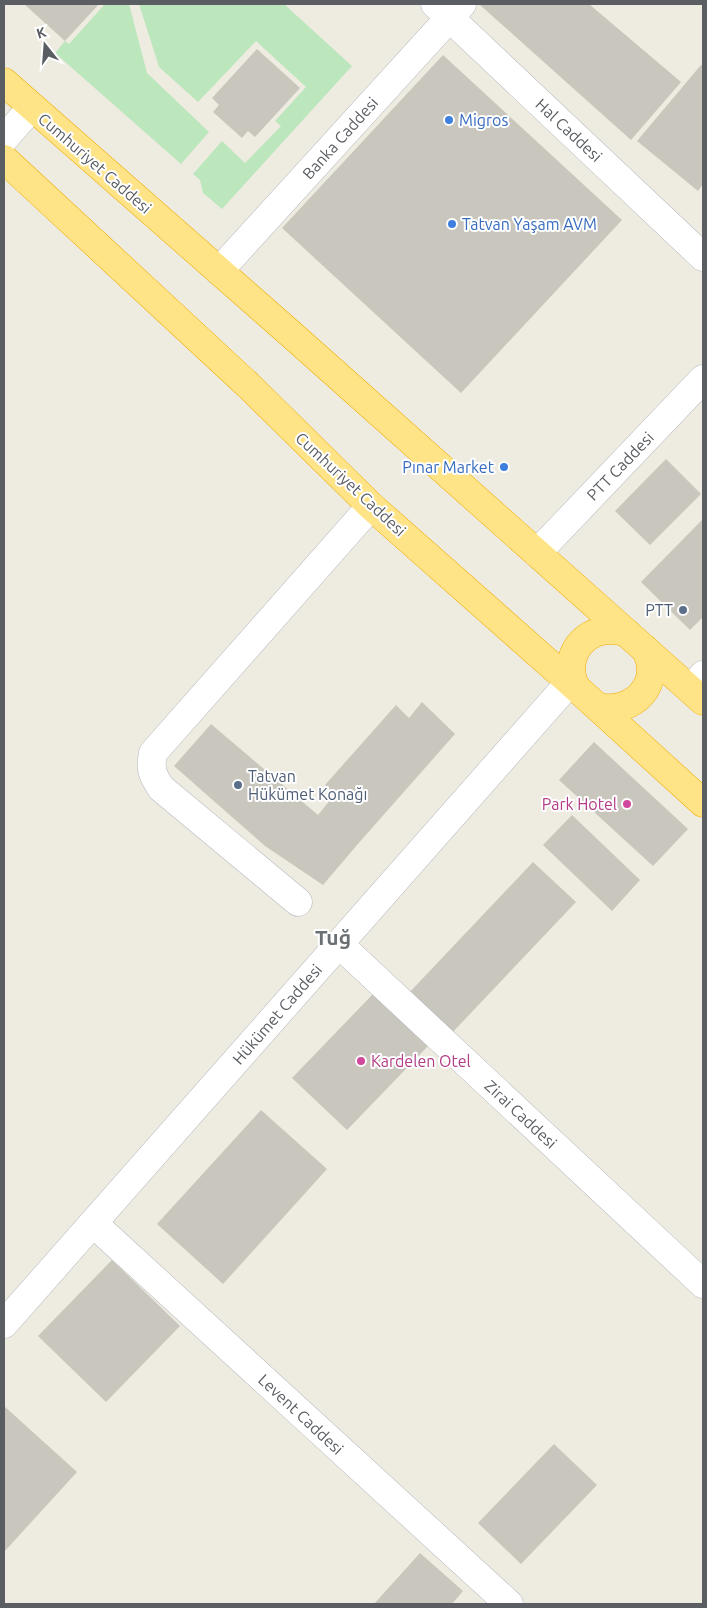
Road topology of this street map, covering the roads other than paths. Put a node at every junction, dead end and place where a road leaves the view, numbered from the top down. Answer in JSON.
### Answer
{"nodes":[{"id":1,"x":449,"y":8,"type":"edge"},
{"id":2,"x":4,"y":82,"type":"edge"},
{"id":3,"x":32,"y":107,"type":"junction"},
{"id":4,"x":4,"y":139,"type":"edge"},
{"id":5,"x":4,"y":159,"type":"edge"},
{"id":6,"x":703,"y":257,"type":"edge"},
{"id":7,"x":219,"y":272,"type":"junction"},
{"id":8,"x":703,"y":378,"type":"edge"},
{"id":9,"x":371,"y":506,"type":"junction"},
{"id":10,"x":537,"y":553,"type":"junction"},
{"id":11,"x":636,"y":641,"type":"junction"},
{"id":12,"x":572,"y":684,"type":"junction"},
{"id":13,"x":699,"y":689,"type":"edge"},
{"id":14,"x":598,"y":707,"type":"junction"},
{"id":15,"x":703,"y":803,"type":"edge"},
{"id":16,"x":298,"y":902,"type":"dead end"},
{"id":17,"x":339,"y":944,"type":"junction"},
{"id":18,"x":94,"y":1223,"type":"junction"},
{"id":19,"x":703,"y":1284,"type":"edge"},
{"id":20,"x":4,"y":1324,"type":"edge"},
{"id":21,"x":509,"y":1604,"type":"edge"}],
"edges":[{"from":1,"to":6,"type":"street","name":"Hal Caddesi"},
{"from":1,"to":7,"type":"street","name":"Banka Caddesi"},
{"from":2,"to":3,"type":"highway","name":"Cumhuriyet Caddesi"},
{"from":3,"to":4,"type":"street"},
{"from":3,"to":7,"type":"highway","name":"Cumhuriyet Caddesi"},
{"from":5,"to":9,"type":"highway","name":"Cumhuriyet Caddesi"},
{"from":7,"to":10,"type":"highway","name":"Cumhuriyet Caddesi"},
{"from":8,"to":10,"type":"street","name":"PTT Caddesi"},
{"from":9,"to":12,"type":"highway","name":"Cumhuriyet Caddesi"},
{"from":9,"to":16,"type":"street"},
{"from":10,"to":11,"type":"highway","name":"Cumhuriyet Caddesi"},
{"from":11,"to":12,"type":"highway"},
{"from":11,"to":13,"type":"highway","name":"Cumhuriyet Caddesi"},
{"from":11,"to":14,"type":"highway"},
{"from":12,"to":14,"type":"highway","name":"Cumhuriyet Caddesi"},
{"from":12,"to":17,"type":"street","name":"Hükümet Caddesi"},
{"from":14,"to":15,"type":"highway","name":"Cumhuriyet Caddesi"},
{"from":17,"to":18,"type":"street","name":"Hükümet Caddesi"},
{"from":17,"to":19,"type":"street","name":"Zirai Caddesi"},
{"from":18,"to":20,"type":"street","name":"Hükümet Caddesi"},
{"from":18,"to":21,"type":"street","name":"Levent Caddesi"}]}
